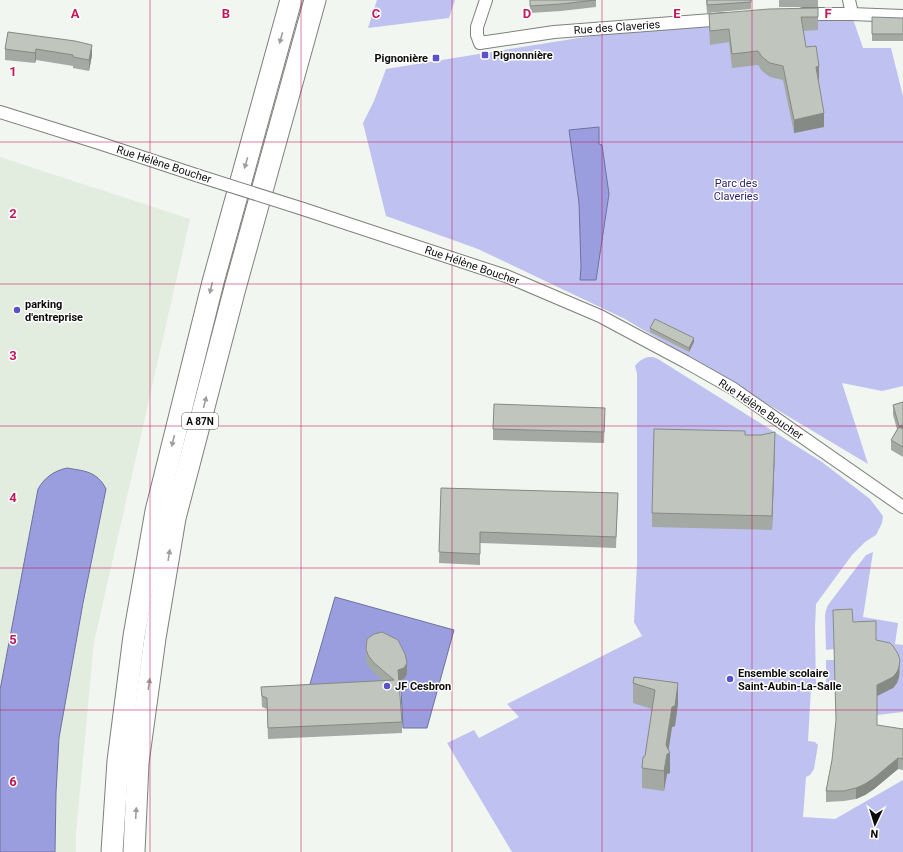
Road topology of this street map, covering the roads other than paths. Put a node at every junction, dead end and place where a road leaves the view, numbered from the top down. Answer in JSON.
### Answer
{"nodes":[{"id":1,"x":291,"y":0,"type":"edge"},
{"id":2,"x":315,"y":0,"type":"edge"},
{"id":3,"x":486,"y":0,"type":"edge"},
{"id":4,"x":849,"y":0,"type":"edge"},
{"id":5,"x":851,"y":14,"type":"junction"},
{"id":6,"x":788,"y":15,"type":"edge"},
{"id":7,"x":903,"y":16,"type":"edge"},
{"id":8,"x":733,"y":18,"type":"edge"},
{"id":9,"x":0,"y":112,"type":"edge"},
{"id":10,"x":903,"y":507,"type":"edge"},
{"id":11,"x":112,"y":852,"type":"edge"},
{"id":12,"x":134,"y":852,"type":"edge"}],
"edges":[{"from":1,"to":11,"type":"highway","number":"A 87N","one_way":true},
{"from":12,"to":2,"type":"highway","number":"A 87N","one_way":true},
{"from":3,"to":8,"type":"street","name":"Rue des Claveries"},
{"from":4,"to":5,"type":"street"},
{"from":5,"to":6,"type":"street"},
{"from":5,"to":7,"type":"street"},
{"from":9,"to":10,"type":"street","name":"Rue Hélène Boucher","bridge":true}]}
